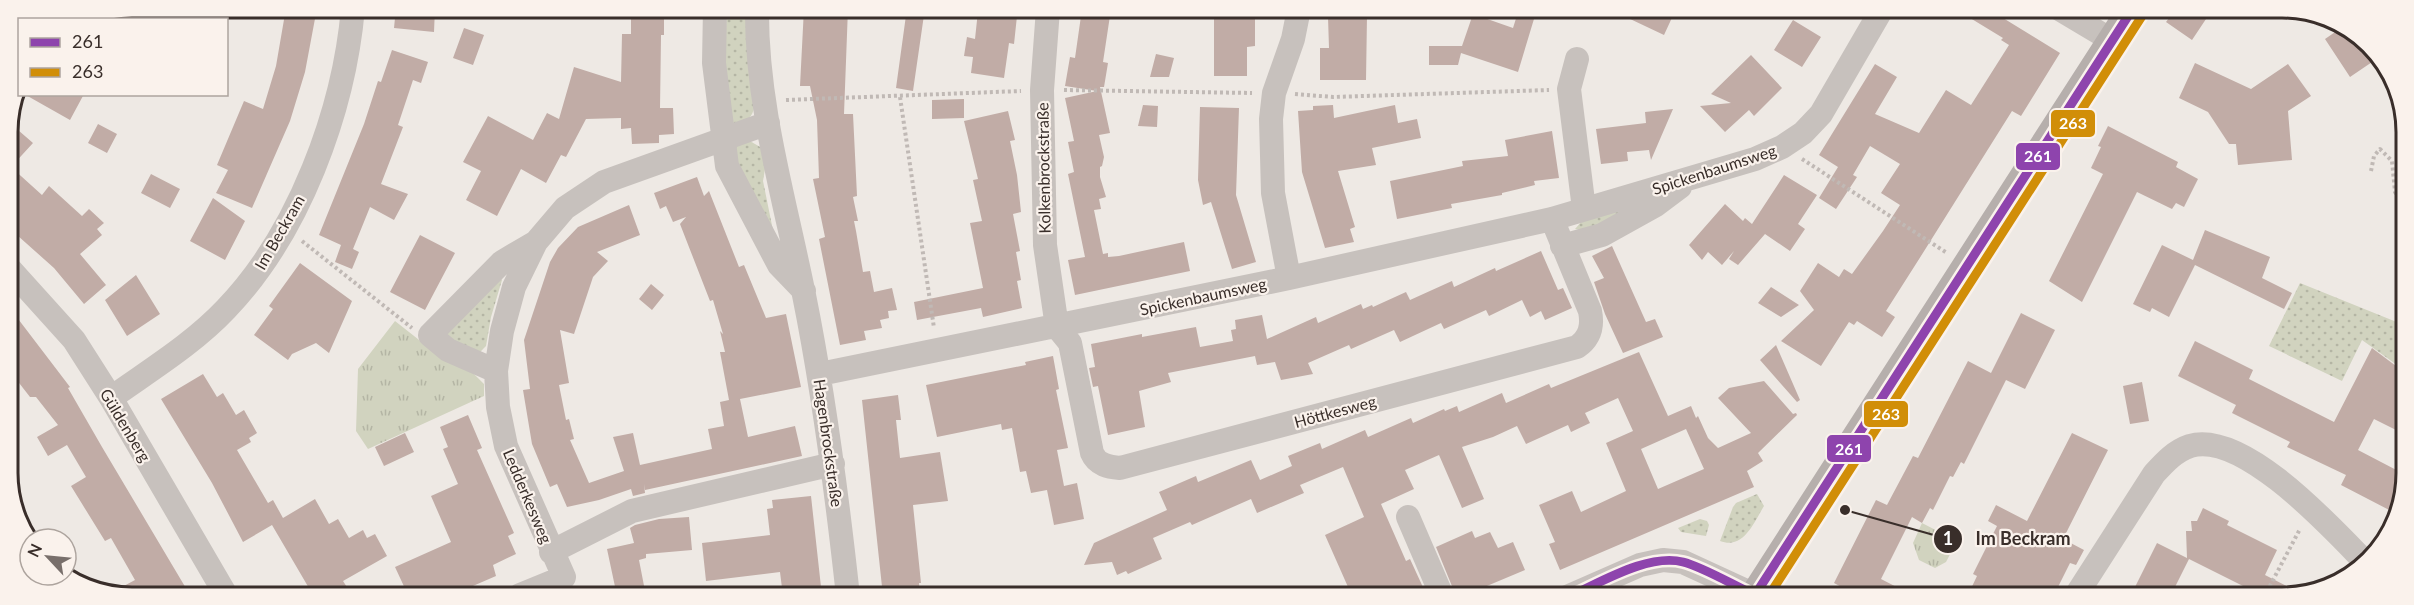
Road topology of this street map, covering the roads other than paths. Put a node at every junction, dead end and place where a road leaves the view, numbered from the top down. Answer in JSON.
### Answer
{"nodes":[{"id":1,"x":352,"y":18,"type":"edge"},
{"id":2,"x":715,"y":18,"type":"edge"},
{"id":3,"x":757,"y":18,"type":"edge"},
{"id":4,"x":1047,"y":18,"type":"edge"},
{"id":5,"x":1297,"y":18,"type":"edge"},
{"id":6,"x":1877,"y":18,"type":"edge"},
{"id":7,"x":2075,"y":18,"type":"edge"},
{"id":8,"x":2127,"y":18,"type":"edge"},
{"id":9,"x":2112,"y":40,"type":"junction"},
{"id":10,"x":1577,"y":59,"type":"dead end"},
{"id":11,"x":766,"y":112,"type":"junction"},
{"id":12,"x":722,"y":139,"type":"junction"},
{"id":13,"x":1691,"y":178,"type":"junction"},
{"id":14,"x":1584,"y":209,"type":"junction"},
{"id":15,"x":1552,"y":219,"type":"junction"},
{"id":16,"x":536,"y":242,"type":"junction"},
{"id":17,"x":1562,"y":246,"type":"junction"},
{"id":18,"x":18,"y":278,"type":"edge"},
{"id":19,"x":1289,"y":278,"type":"junction"},
{"id":20,"x":804,"y":291,"type":"junction"},
{"id":21,"x":1057,"y":327,"type":"junction"},
{"id":22,"x":496,"y":371,"type":"junction"},
{"id":23,"x":820,"y":374,"type":"junction"},
{"id":24,"x":111,"y":398,"type":"junction"},
{"id":25,"x":833,"y":464,"type":"junction"},
{"id":26,"x":1408,"y":517,"type":"dead end"},
{"id":27,"x":551,"y":552,"type":"junction"},
{"id":28,"x":2360,"y":556,"type":"edge"},
{"id":29,"x":569,"y":586,"type":"edge"},
{"id":30,"x":221,"y":587,"type":"edge"},
{"id":31,"x":847,"y":587,"type":"edge"},
{"id":32,"x":1438,"y":587,"type":"edge"},
{"id":33,"x":1590,"y":587,"type":"edge"},
{"id":34,"x":1737,"y":587,"type":"edge"},
{"id":35,"x":1762,"y":587,"type":"edge"},
{"id":36,"x":2081,"y":587,"type":"edge"}],
"edges":[{"from":1,"to":24,"type":"street","name":"Im Beckram"},
{"from":2,"to":12,"type":"street"},
{"from":3,"to":11,"type":"street","name":"Hagenbrockstraße"},
{"from":4,"to":21,"type":"street","name":"Kolkenbrockstraße"},
{"from":5,"to":19,"type":"street"},
{"from":6,"to":13,"type":"street","name":"Spickenbaumsweg"},
{"from":7,"to":9,"type":"street"},
{"from":8,"to":9,"type":"main road"},
{"from":9,"to":35,"type":"main road"},
{"from":10,"to":14,"type":"street"},
{"from":11,"to":12,"type":"street","name":"Ledderkesweg"},
{"from":11,"to":20,"type":"street","name":"Hagenbrockstraße"},
{"from":12,"to":16,"type":"street","name":"Ledderkesweg"},
{"from":12,"to":20,"type":"street"},
{"from":13,"to":14,"type":"street","name":"Spickenbaumsweg"},
{"from":13,"to":17,"type":"street"},
{"from":14,"to":15,"type":"street","name":"Spickenbaumsweg"},
{"from":15,"to":17,"type":"street","name":"Höttkesweg"},
{"from":15,"to":19,"type":"street","name":"Spickenbaumsweg"},
{"from":16,"to":22,"type":"street","name":"Ledderkesweg"},
{"from":16,"to":22,"type":"street"},
{"from":17,"to":21,"type":"street","name":"Höttkesweg"},
{"from":18,"to":24,"type":"street","name":"Güldenberg"},
{"from":19,"to":21,"type":"street","name":"Spickenbaumsweg"},
{"from":20,"to":23,"type":"street","name":"Hagenbrockstraße"},
{"from":21,"to":23,"type":"street","name":"Spickenbaumsweg"},
{"from":22,"to":27,"type":"street","name":"Ledderkesweg"},
{"from":23,"to":25,"type":"street","name":"Hagenbrockstraße"},
{"from":24,"to":30,"type":"street","name":"Güldenberg"},
{"from":25,"to":27,"type":"street"},
{"from":25,"to":31,"type":"street","name":"Hagenbrockstraße"},
{"from":26,"to":32,"type":"street"},
{"from":27,"to":29,"type":"street","name":"Ledderkesweg"},
{"from":28,"to":36,"type":"street"},
{"from":33,"to":34,"type":"street"}]}
